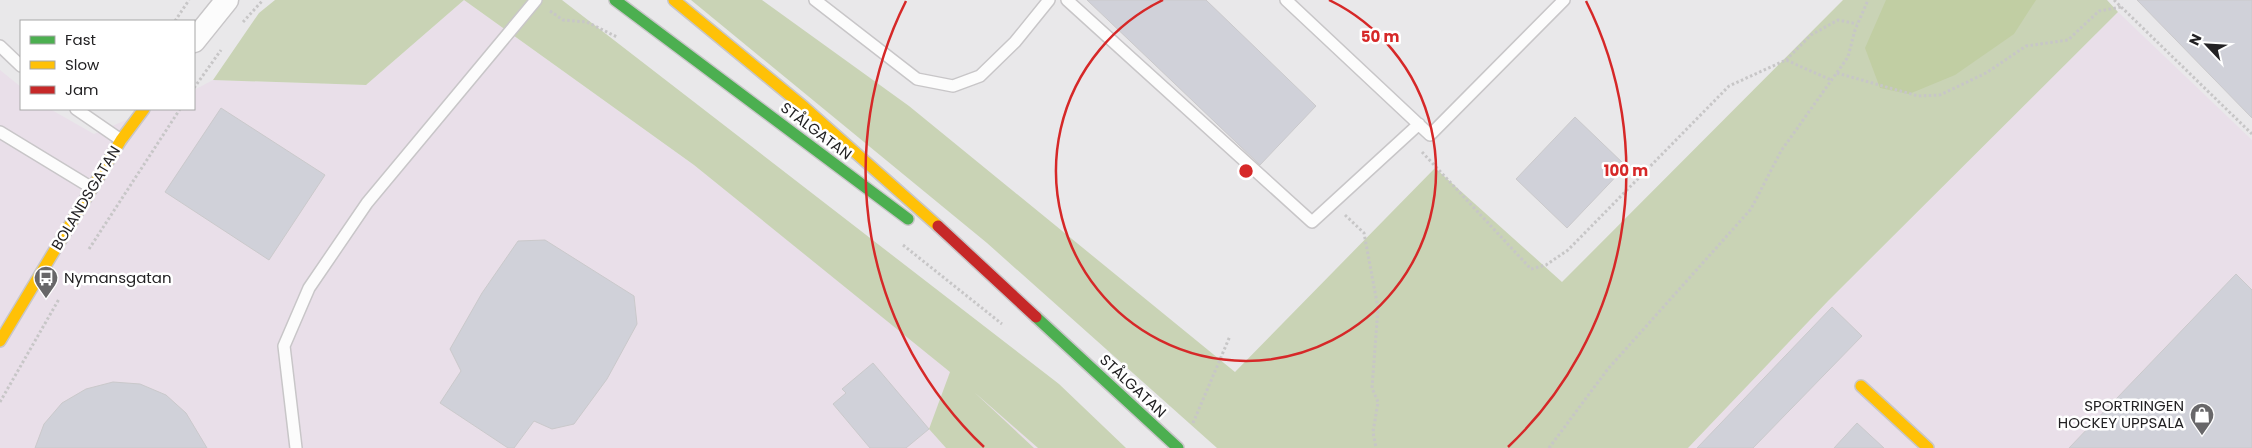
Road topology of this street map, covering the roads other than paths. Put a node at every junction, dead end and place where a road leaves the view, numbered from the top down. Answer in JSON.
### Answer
{"nodes":[{"id":1,"x":227,"y":0,"type":"edge"},
{"id":2,"x":536,"y":0,"type":"edge"},
{"id":3,"x":615,"y":0,"type":"edge"},
{"id":4,"x":674,"y":0,"type":"edge"},
{"id":5,"x":815,"y":0,"type":"edge"},
{"id":6,"x":1049,"y":0,"type":"edge"},
{"id":7,"x":1067,"y":0,"type":"edge"},
{"id":8,"x":1286,"y":0,"type":"edge"},
{"id":9,"x":1564,"y":0,"type":"edge"},
{"id":10,"x":215,"y":9,"type":"edge"},
{"id":11,"x":195,"y":39,"type":"edge"},
{"id":12,"x":0,"y":46,"type":"edge"},
{"id":13,"x":20,"y":65,"type":"edge"},
{"id":14,"x":77,"y":110,"type":"edge"},
{"id":15,"x":143,"y":110,"type":"edge"},
{"id":16,"x":1419,"y":124,"type":"junction"},
{"id":17,"x":0,"y":132,"type":"edge"},
{"id":18,"x":121,"y":140,"type":"junction"},
{"id":19,"x":92,"y":188,"type":"junction"},
{"id":20,"x":918,"y":226,"type":"dead end"},
{"id":21,"x":933,"y":237,"type":"dead end"},
{"id":22,"x":1001,"y":284,"type":"junction"},
{"id":23,"x":0,"y":341,"type":"edge"},
{"id":24,"x":1861,"y":386,"type":"dead end"},
{"id":25,"x":296,"y":448,"type":"edge"},
{"id":26,"x":1178,"y":448,"type":"edge"},
{"id":27,"x":1928,"y":448,"type":"edge"}],
"edges":[{"from":1,"to":10,"type":"street"},
{"from":2,"to":25,"type":"lane"},
{"from":3,"to":20,"type":"main road","name":"STÅLGATAN"},
{"from":4,"to":22,"type":"main road","name":"STÅLGATAN"},
{"from":5,"to":6,"type":"lane"},
{"from":7,"to":16,"type":"lane"},
{"from":8,"to":16,"type":"lane"},
{"from":9,"to":16,"type":"lane"},
{"from":10,"to":11,"type":"street"},
{"from":12,"to":13,"type":"lane"},
{"from":14,"to":18,"type":"lane"},
{"from":15,"to":18,"type":"main road","name":"BOLANDSGATAN"},
{"from":17,"to":19,"type":"lane"},
{"from":18,"to":19,"type":"main road","name":"BOLANDSGATAN"},
{"from":19,"to":23,"type":"main road","name":"BOLANDSGATAN"},
{"from":21,"to":22,"type":"main road","name":"STÅLGATAN"},
{"from":22,"to":26,"type":"main road","name":"STÅLGATAN"},
{"from":24,"to":27,"type":"main road"}]}
